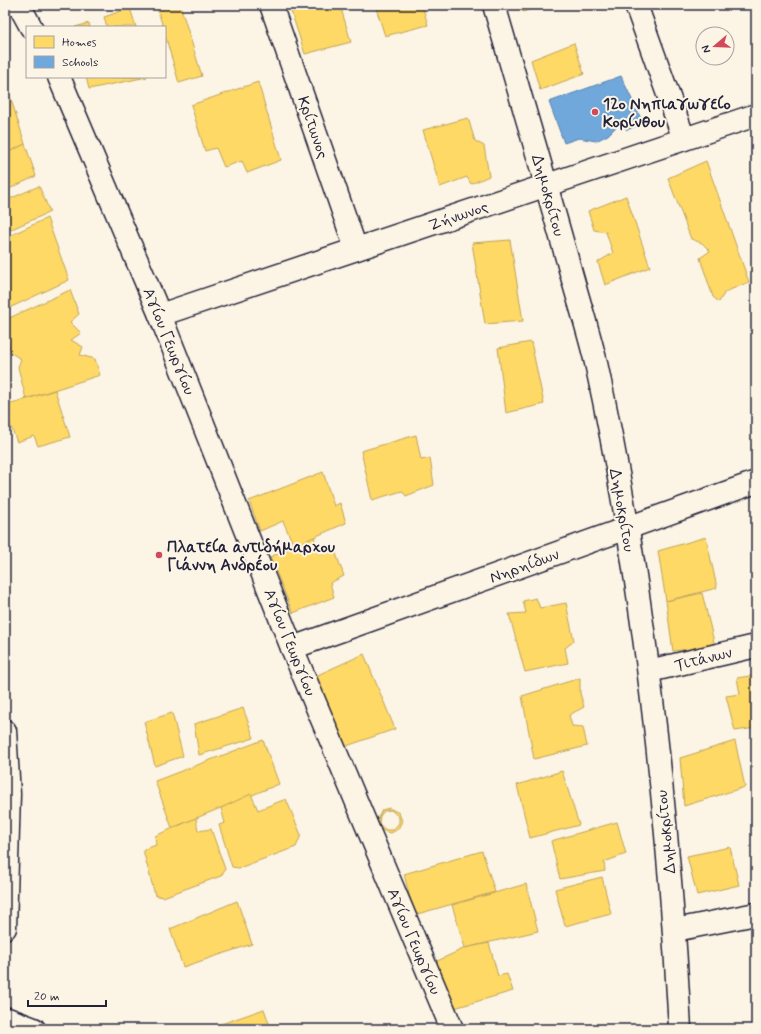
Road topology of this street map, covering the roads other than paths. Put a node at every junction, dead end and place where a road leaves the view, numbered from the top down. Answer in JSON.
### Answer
{"nodes":[{"id":1,"x":19,"y":5,"type":"edge"},
{"id":2,"x":271,"y":5,"type":"edge"},
{"id":3,"x":494,"y":5,"type":"edge"},
{"id":4,"x":636,"y":5,"type":"edge"},
{"id":5,"x":30,"y":26,"type":"edge"},
{"id":6,"x":59,"y":78,"type":"edge"},
{"id":7,"x":756,"y":114,"type":"edge"},
{"id":8,"x":684,"y":139,"type":"junction"},
{"id":9,"x":547,"y":185,"type":"junction"},
{"id":10,"x":356,"y":249,"type":"junction"},
{"id":11,"x":160,"y":315,"type":"junction"},
{"id":12,"x":756,"y":482,"type":"edge"},
{"id":13,"x":627,"y":528,"type":"junction"},
{"id":14,"x":756,"y":646,"type":"edge"},
{"id":15,"x":292,"y":648,"type":"junction"},
{"id":16,"x":649,"y":671,"type":"junction"},
{"id":17,"x":5,"y":734,"type":"edge"},
{"id":18,"x":756,"y":914,"type":"edge"},
{"id":19,"x":5,"y":928,"type":"edge"},
{"id":20,"x":675,"y":930,"type":"junction"},
{"id":21,"x":5,"y":1018,"type":"edge"},
{"id":22,"x":450,"y":1028,"type":"edge"},
{"id":23,"x":34,"y":1029,"type":"edge"},
{"id":24,"x":680,"y":1029,"type":"edge"}],
"edges":[{"from":1,"to":5,"type":"street"},
{"from":2,"to":10,"type":"street","name":"Κρίτωνος"},
{"from":3,"to":9,"type":"street","name":"Δημοκρίτου"},
{"from":4,"to":8,"type":"street"},
{"from":6,"to":11,"type":"street","name":"Αγίου Γεωργίου"},
{"from":7,"to":8,"type":"street","name":"Ζήνωνος"},
{"from":8,"to":9,"type":"street","name":"Ζήνωνος"},
{"from":9,"to":10,"type":"street","name":"Ζήνωνος"},
{"from":9,"to":13,"type":"street","name":"Δημοκρίτου"},
{"from":10,"to":11,"type":"street","name":"Ζήνωνος"},
{"from":11,"to":15,"type":"street","name":"Αγίου Γεωργίου"},
{"from":12,"to":13,"type":"street","name":"Νηρηίδων"},
{"from":13,"to":15,"type":"street","name":"Νηρηίδων"},
{"from":13,"to":16,"type":"street","name":"Δημοκρίτου"},
{"from":14,"to":16,"type":"street","name":"Τιτάνων"},
{"from":15,"to":22,"type":"street","name":"Αγίου Γεωργίου"},
{"from":16,"to":20,"type":"street","name":"Δημοκρίτου"},
{"from":17,"to":19,"type":"street"},
{"from":18,"to":20,"type":"street"},
{"from":20,"to":24,"type":"street","name":"Δημοκρίτου"},
{"from":21,"to":23,"type":"street"}]}
